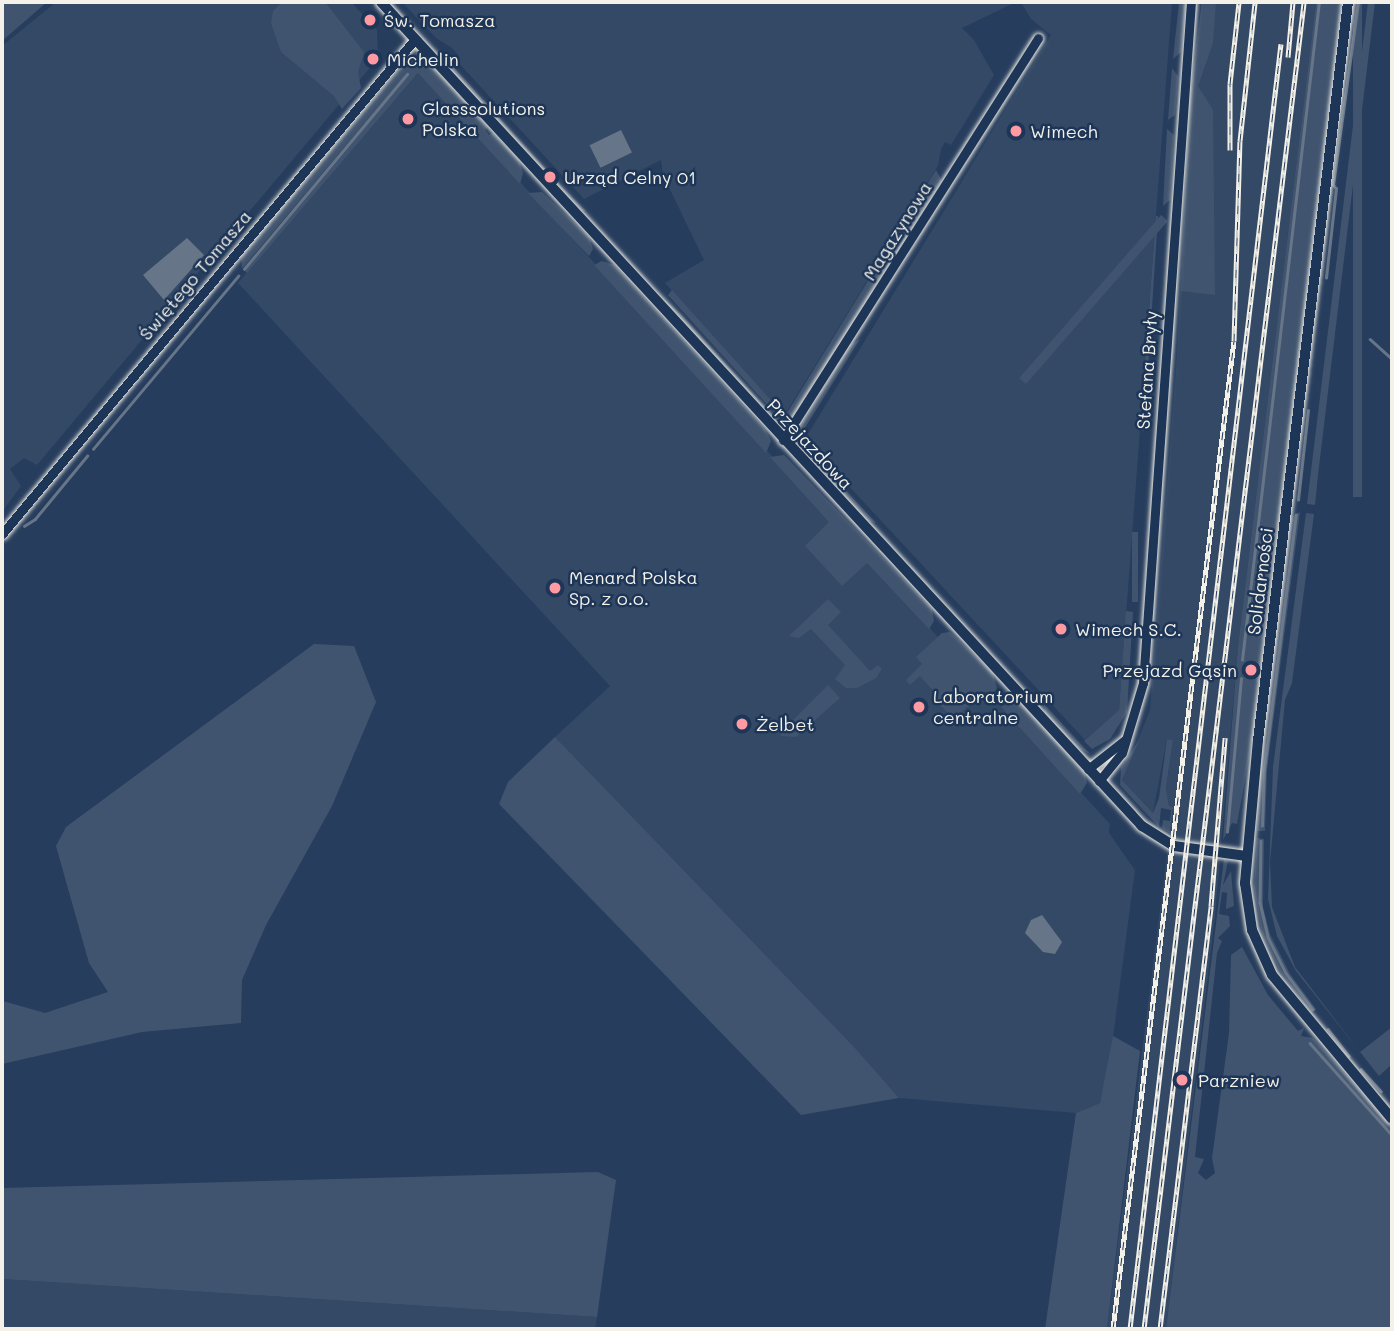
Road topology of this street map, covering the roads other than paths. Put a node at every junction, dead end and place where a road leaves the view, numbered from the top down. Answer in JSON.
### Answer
{"nodes":[{"id":1,"x":381,"y":2,"type":"edge"},
{"id":2,"x":1191,"y":2,"type":"edge"},
{"id":3,"x":1348,"y":2,"type":"edge"},
{"id":4,"x":1038,"y":38,"type":"dead end"},
{"id":5,"x":415,"y":39,"type":"junction"},
{"id":6,"x":783,"y":440,"type":"junction"},
{"id":7,"x":2,"y":534,"type":"edge"},
{"id":8,"x":1126,"y":739,"type":"junction"},
{"id":9,"x":1088,"y":769,"type":"junction"},
{"id":10,"x":1100,"y":781,"type":"junction"},
{"id":11,"x":1246,"y":856,"type":"junction"},
{"id":12,"x":1392,"y":1119,"type":"edge"}],
"edges":[{"from":1,"to":5,"type":"street","name":"Przejazdowa"},
{"from":2,"to":8,"type":"street","name":"Stefana Bryły"},
{"from":3,"to":11,"type":"street","name":"Solidarności"},
{"from":4,"to":6,"type":"street","name":"Magazynowa"},
{"from":5,"to":6,"type":"street","name":"Przejazdowa"},
{"from":5,"to":7,"type":"street","name":"Świętego Tomasza"},
{"from":6,"to":9,"type":"street","name":"Przejazdowa"},
{"from":8,"to":9,"type":"street"},
{"from":8,"to":10,"type":"street","name":"Stefana Bryły"},
{"from":9,"to":10,"type":"street","name":"Przejazdowa"},
{"from":10,"to":11,"type":"street","name":"Przejazdowa"},
{"from":11,"to":12,"type":"street","name":"Solidarności"}]}
